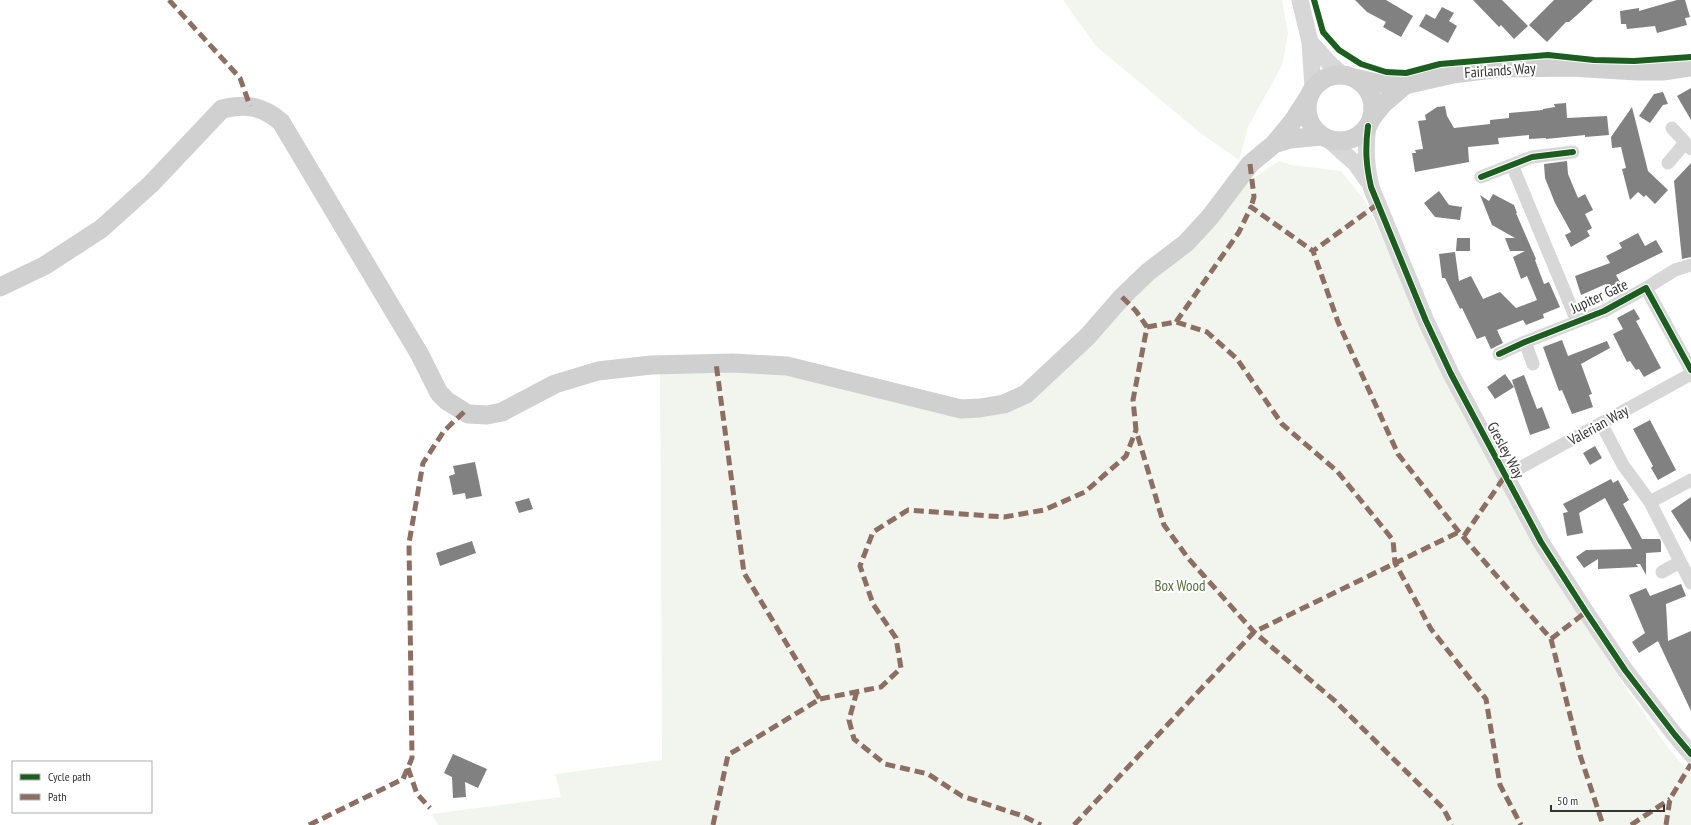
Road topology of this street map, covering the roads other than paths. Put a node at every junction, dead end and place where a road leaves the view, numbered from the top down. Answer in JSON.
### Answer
{"nodes":[{"id":1,"x":1300,"y":0,"type":"edge"},
{"id":2,"x":1310,"y":42,"type":"junction"},
{"id":3,"x":1691,"y":67,"type":"edge"},
{"id":4,"x":1348,"y":76,"type":"junction"},
{"id":5,"x":1405,"y":85,"type":"junction"},
{"id":6,"x":1311,"y":92,"type":"junction"},
{"id":7,"x":1370,"y":122,"type":"junction"},
{"id":8,"x":1672,"y":128,"type":"dead end"},
{"id":9,"x":1325,"y":138,"type":"junction"},
{"id":10,"x":1274,"y":144,"type":"junction"},
{"id":11,"x":1688,"y":146,"type":"edge"},
{"id":12,"x":1573,"y":152,"type":"dead end"},
{"id":13,"x":1668,"y":163,"type":"dead end"},
{"id":14,"x":1512,"y":164,"type":"junction"},
{"id":15,"x":1481,"y":177,"type":"dead end"},
{"id":16,"x":1371,"y":187,"type":"junction"},
{"id":17,"x":1691,"y":265,"type":"edge"},
{"id":18,"x":0,"y":286,"type":"edge"},
{"id":19,"x":1646,"y":288,"type":"junction"},
{"id":20,"x":1578,"y":320,"type":"junction"},
{"id":21,"x":1525,"y":342,"type":"junction"},
{"id":22,"x":1499,"y":354,"type":"dead end"},
{"id":23,"x":1533,"y":364,"type":"dead end"},
{"id":24,"x":1691,"y":370,"type":"edge"},
{"id":25,"x":1691,"y":374,"type":"edge"},
{"id":26,"x":1601,"y":422,"type":"junction"},
{"id":27,"x":1505,"y":476,"type":"junction"},
{"id":28,"x":1691,"y":480,"type":"edge"},
{"id":29,"x":1650,"y":502,"type":"junction"},
{"id":30,"x":1680,"y":562,"type":"junction"},
{"id":31,"x":1662,"y":572,"type":"dead end"},
{"id":32,"x":1691,"y":583,"type":"edge"},
{"id":33,"x":1691,"y":754,"type":"edge"}],
"edges":[{"from":1,"to":2,"type":"street"},
{"from":2,"to":4,"type":"street"},
{"from":2,"to":6,"type":"street"},
{"from":3,"to":5,"type":"main road","name":"Fairlands Way"},
{"from":4,"to":5,"type":"main road","name":"Fairlands Way"},
{"from":4,"to":6,"type":"main road"},
{"from":4,"to":7,"type":"main road"},
{"from":5,"to":7,"type":"main road","name":"Fairlands Way"},
{"from":6,"to":9,"type":"main road"},
{"from":6,"to":10,"type":"main road"},
{"from":7,"to":9,"type":"main road"},
{"from":7,"to":16,"type":"street","name":"Gresley Way"},
{"from":8,"to":11,"type":"street"},
{"from":9,"to":10,"type":"main road"},
{"from":9,"to":16,"type":"street","name":"Gresley Way"},
{"from":10,"to":18,"type":"main road"},
{"from":11,"to":13,"type":"street"},
{"from":12,"to":14,"type":"street"},
{"from":14,"to":15,"type":"street"},
{"from":14,"to":20,"type":"street","name":"Jupiter Gate"},
{"from":16,"to":27,"type":"street","name":"Gresley Way"},
{"from":17,"to":19,"type":"street","name":"Jupiter Gate"},
{"from":19,"to":20,"type":"street","name":"Jupiter Gate"},
{"from":19,"to":24,"type":"street","name":"Jupiter Gate"},
{"from":20,"to":21,"type":"street","name":"Jupiter Gate"},
{"from":21,"to":22,"type":"street","name":"Jupiter Gate"},
{"from":21,"to":23,"type":"street"},
{"from":25,"to":26,"type":"street","name":"Valerian Way"},
{"from":26,"to":27,"type":"street","name":"Valerian Way"},
{"from":26,"to":29,"type":"street"},
{"from":27,"to":33,"type":"street","name":"Gresley Way"},
{"from":28,"to":29,"type":"street"},
{"from":29,"to":30,"type":"street"},
{"from":30,"to":31,"type":"street"},
{"from":30,"to":32,"type":"street"}]}
